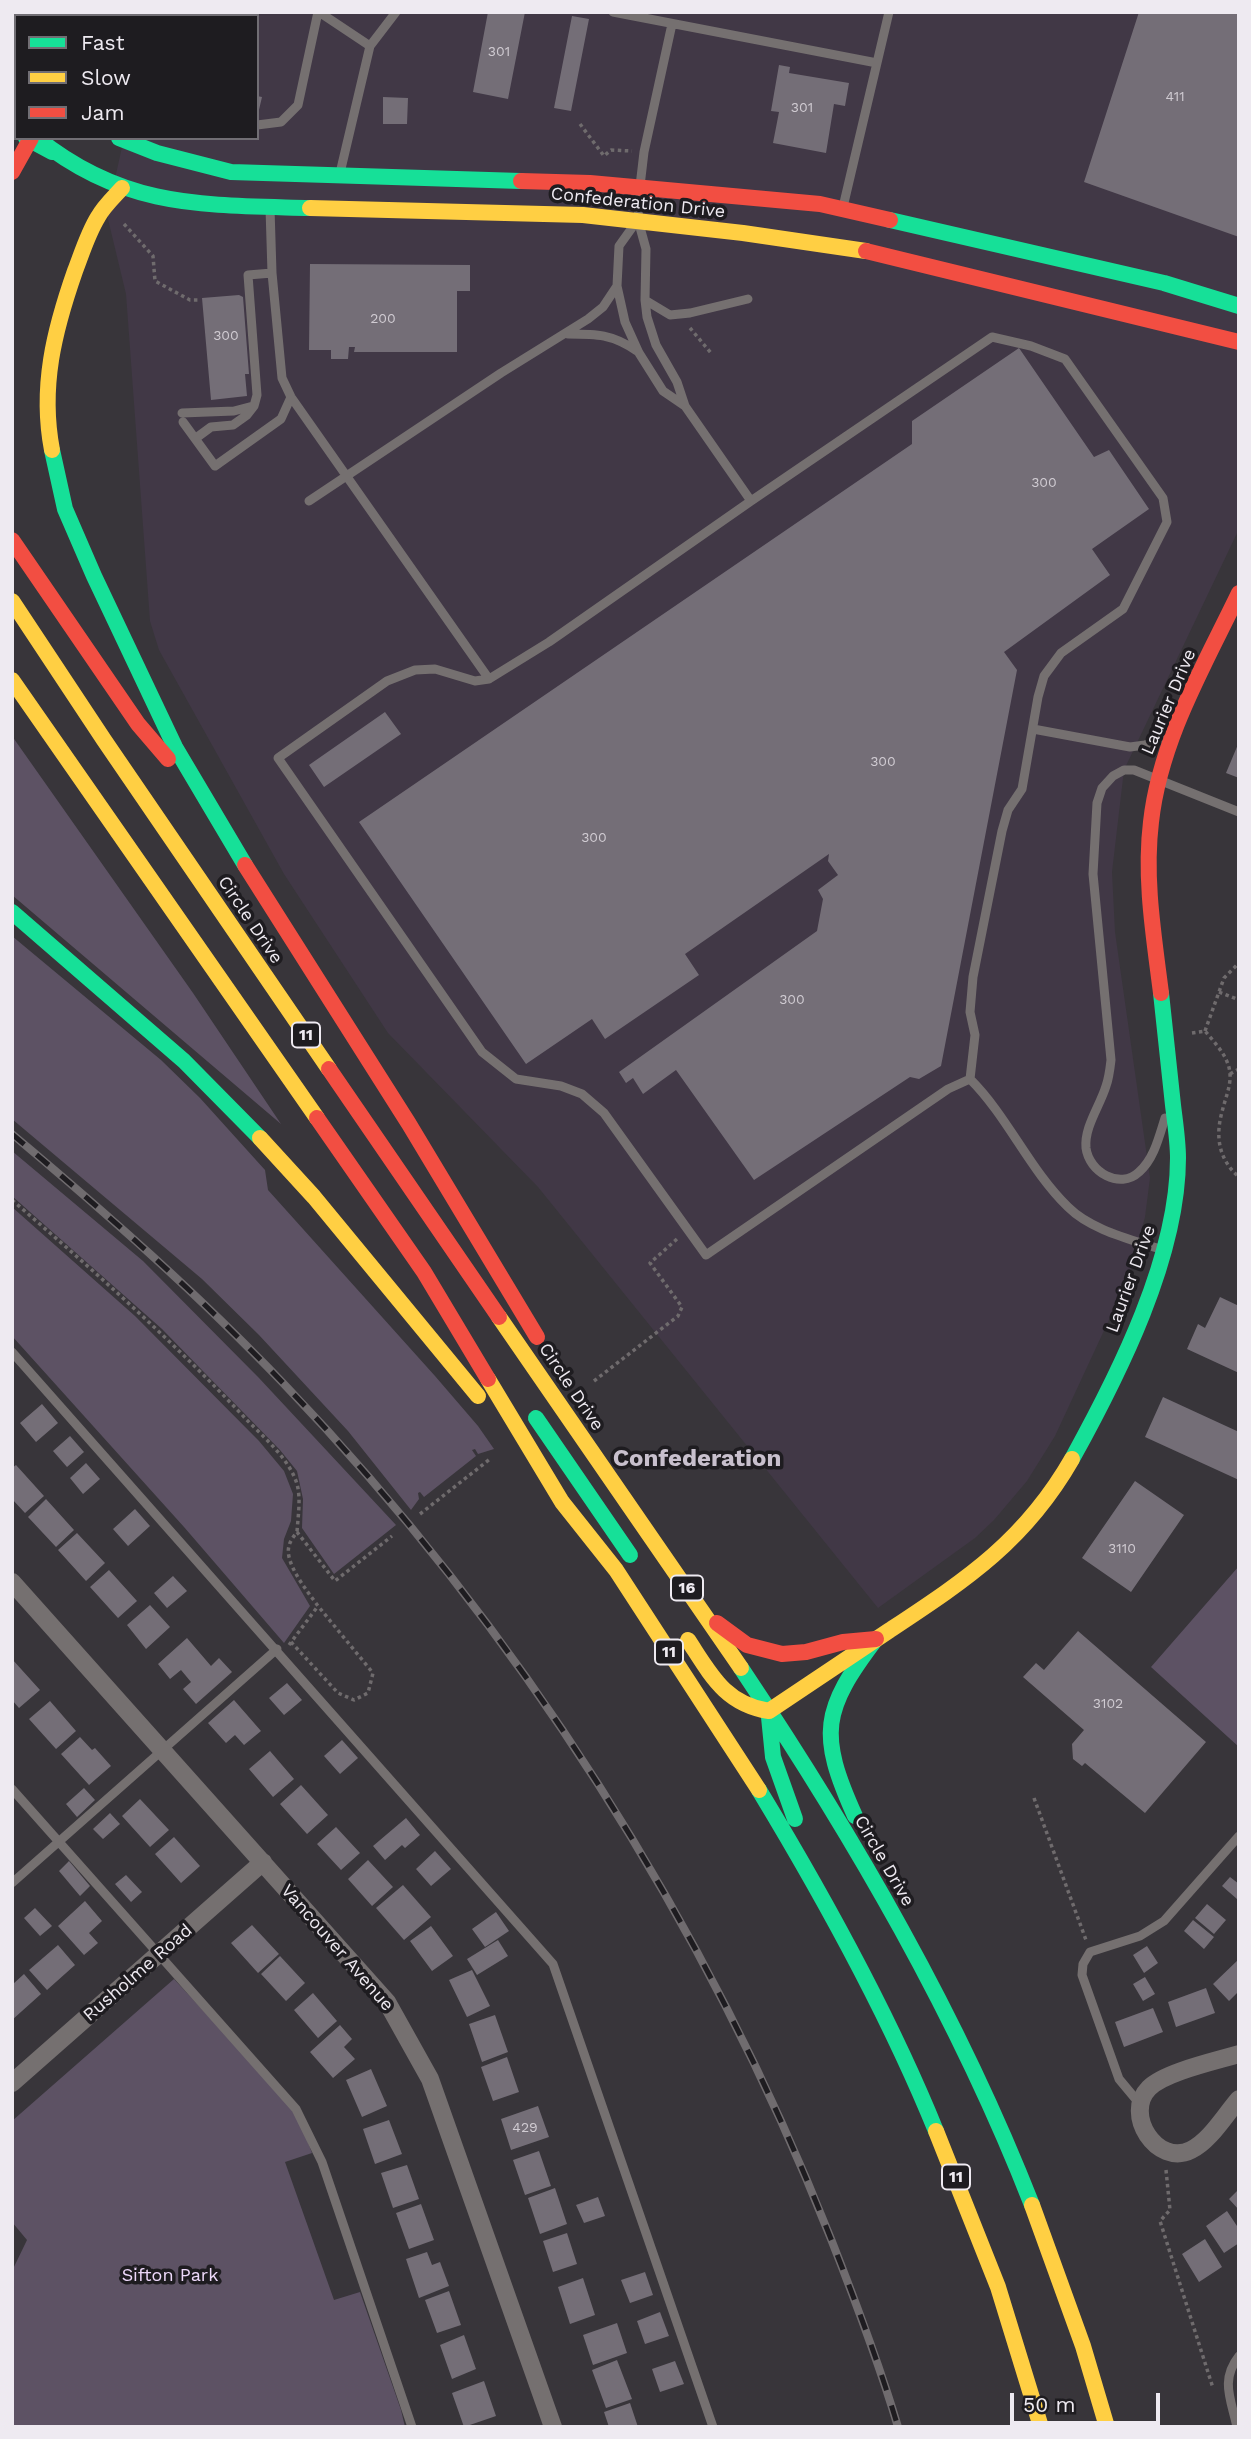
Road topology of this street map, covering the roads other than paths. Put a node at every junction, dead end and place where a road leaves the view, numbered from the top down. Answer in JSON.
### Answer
{"nodes":[{"id":1,"x":318,"y":12,"type":"edge"},
{"id":2,"x":396,"y":12,"type":"edge"},
{"id":3,"x":613,"y":12,"type":"edge"},
{"id":4,"x":889,"y":12,"type":"edge"},
{"id":5,"x":672,"y":24,"type":"junction"},
{"id":6,"x":370,"y":46,"type":"junction"},
{"id":7,"x":877,"y":63,"type":"junction"},
{"id":8,"x":259,"y":125,"type":"edge"},
{"id":9,"x":28,"y":140,"type":"edge"},
{"id":10,"x":32,"y":140,"type":"edge"},
{"id":11,"x":39,"y":140,"type":"edge"},
{"id":12,"x":124,"y":140,"type":"edge"},
{"id":13,"x":52,"y":152,"type":"junction"},
{"id":14,"x":13,"y":170,"type":"edge"},
{"id":15,"x":339,"y":177,"type":"junction"},
{"id":16,"x":640,"y":186,"type":"junction"},
{"id":17,"x":122,"y":188,"type":"junction"},
{"id":18,"x":270,"y":206,"type":"junction"},
{"id":19,"x":842,"y":208,"type":"junction"},
{"id":20,"x":638,"y":220,"type":"junction"},
{"id":21,"x":272,"y":273,"type":"junction"},
{"id":22,"x":617,"y":286,"type":"junction"},
{"id":23,"x":748,"y":299,"type":"dead end"},
{"id":24,"x":645,"y":300,"type":"junction"},
{"id":25,"x":1239,"y":306,"type":"edge"},
{"id":26,"x":1194,"y":330,"type":"junction"},
{"id":27,"x":566,"y":334,"type":"junction"},
{"id":28,"x":1239,"y":342,"type":"edge"},
{"id":29,"x":639,"y":353,"type":"junction"},
{"id":30,"x":1239,"y":354,"type":"edge"},
{"id":31,"x":291,"y":397,"type":"junction"},
{"id":32,"x":254,"y":406,"type":"junction"},
{"id":33,"x":685,"y":406,"type":"junction"},
{"id":34,"x":195,"y":438,"type":"junction"},
{"id":35,"x":346,"y":476,"type":"junction"},
{"id":36,"x":751,"y":501,"type":"junction"},
{"id":37,"x":309,"y":502,"type":"dead end"},
{"id":38,"x":12,"y":540,"type":"edge"},
{"id":39,"x":1239,"y":593,"type":"edge"},
{"id":40,"x":12,"y":601,"type":"edge"},
{"id":41,"x":489,"y":679,"type":"junction"},
{"id":42,"x":12,"y":680,"type":"edge"},
{"id":43,"x":1033,"y":729,"type":"junction"},
{"id":44,"x":1174,"y":734,"type":"junction"},
{"id":45,"x":1160,"y":779,"type":"junction"},
{"id":46,"x":210,"y":809,"type":"junction"},
{"id":47,"x":1239,"y":812,"type":"edge"},
{"id":48,"x":12,"y":912,"type":"edge"},
{"id":49,"x":970,"y":1079,"type":"junction"},
{"id":50,"x":1172,"y":1087,"type":"junction"},
{"id":51,"x":1165,"y":1250,"type":"junction"},
{"id":52,"x":424,"y":1272,"type":"junction"},
{"id":53,"x":12,"y":1352,"type":"edge"},
{"id":54,"x":494,"y":1357,"type":"dead end"},
{"id":55,"x":525,"y":1402,"type":"dead end"},
{"id":56,"x":602,"y":1468,"type":"junction"},
{"id":57,"x":562,"y":1502,"type":"junction"},
{"id":58,"x":640,"y":1570,"type":"dead end"},
{"id":59,"x":12,"y":1582,"type":"edge"},
{"id":60,"x":691,"y":1594,"type":"junction"},
{"id":61,"x":679,"y":1626,"type":"dead end"},
{"id":62,"x":876,"y":1639,"type":"junction"},
{"id":63,"x":277,"y":1650,"type":"junction"},
{"id":64,"x":769,"y":1711,"type":"junction"},
{"id":65,"x":163,"y":1751,"type":"junction"},
{"id":66,"x":12,"y":1789,"type":"edge"},
{"id":67,"x":1239,"y":1836,"type":"edge"},
{"id":68,"x":58,"y":1842,"type":"junction"},
{"id":69,"x":263,"y":1863,"type":"junction"},
{"id":70,"x":12,"y":1883,"type":"edge"},
{"id":71,"x":844,"y":1938,"type":"junction"},
{"id":72,"x":914,"y":1950,"type":"junction"},
{"id":73,"x":160,"y":1955,"type":"junction"},
{"id":74,"x":1239,"y":2054,"type":"edge"},
{"id":75,"x":12,"y":2083,"type":"edge"},
{"id":76,"x":1239,"y":2099,"type":"edge"},
{"id":77,"x":1139,"y":2104,"type":"junction"},
{"id":78,"x":1239,"y":2356,"type":"edge"},
{"id":79,"x":412,"y":2427,"type":"edge"},
{"id":80,"x":553,"y":2427,"type":"edge"},
{"id":81,"x":713,"y":2427,"type":"edge"},
{"id":82,"x":1041,"y":2427,"type":"edge"},
{"id":83,"x":1107,"y":2427,"type":"edge"},
{"id":84,"x":1237,"y":2427,"type":"edge"}],
"edges":[{"from":1,"to":6,"type":"lane"},
{"from":1,"to":8,"type":"lane"},
{"from":2,"to":6,"type":"lane"},
{"from":3,"to":5,"type":"lane"},
{"from":4,"to":7,"type":"lane"},
{"from":5,"to":7,"type":"lane"},
{"from":5,"to":16,"type":"lane"},
{"from":6,"to":15,"type":"lane"},
{"from":7,"to":19,"type":"lane"},
{"from":9,"to":14,"type":"main road"},
{"from":10,"to":13,"type":"main road"},
{"from":11,"to":13,"type":"main road","name":"Confederation Drive"},
{"from":12,"to":15,"type":"main road","name":"Confederation Drive"},
{"from":13,"to":17,"type":"main road","name":"Confederation Drive"},
{"from":15,"to":16,"type":"main road","name":"Confederation Drive"},
{"from":16,"to":19,"type":"main road","name":"Confederation Drive"},
{"from":16,"to":20,"type":"lane"},
{"from":17,"to":18,"type":"main road","name":"Confederation Drive"},
{"from":17,"to":46,"type":"main road"},
{"from":18,"to":20,"type":"main road","name":"Confederation Drive"},
{"from":18,"to":21,"type":"lane"},
{"from":19,"to":25,"type":"main road","name":"Confederation Drive"},
{"from":20,"to":22,"type":"lane"},
{"from":20,"to":24,"type":"lane"},
{"from":20,"to":26,"type":"main road","name":"Confederation Drive"},
{"from":21,"to":31,"type":"lane"},
{"from":21,"to":32,"type":"lane"},
{"from":22,"to":27,"type":"lane"},
{"from":22,"to":29,"type":"lane"},
{"from":23,"to":24,"type":"lane"},
{"from":24,"to":33,"type":"lane"},
{"from":26,"to":28,"type":"main road","name":"Confederation Drive"},
{"from":26,"to":30,"type":"main road"},
{"from":27,"to":29,"type":"lane"},
{"from":27,"to":35,"type":"lane"},
{"from":29,"to":33,"type":"lane"},
{"from":31,"to":34,"type":"lane"},
{"from":31,"to":35,"type":"lane"},
{"from":32,"to":34,"type":"lane"},
{"from":32,"to":34,"type":"lane"},
{"from":33,"to":36,"type":"lane"},
{"from":35,"to":37,"type":"lane"},
{"from":35,"to":41,"type":"lane"},
{"from":36,"to":41,"type":"lane"},
{"from":36,"to":43,"type":"lane"},
{"from":38,"to":46,"type":"main road"},
{"from":39,"to":44,"type":"main road","name":"Laurier Drive"},
{"from":40,"to":56,"type":"main road","name":"Circle Drive","number":"11"},
{"from":41,"to":49,"type":"lane"},
{"from":42,"to":52,"type":"main road","number":"11"},
{"from":43,"to":44,"type":"lane"},
{"from":43,"to":49,"type":"lane"},
{"from":44,"to":45,"type":"main road","name":"Laurier Drive"},
{"from":45,"to":47,"type":"lane"},
{"from":45,"to":50,"type":"main road","name":"Laurier Drive"},
{"from":45,"to":50,"type":"lane"},
{"from":46,"to":56,"type":"main road"},
{"from":48,"to":57,"type":"main road"},
{"from":49,"to":51,"type":"lane"},
{"from":50,"to":51,"type":"main road","name":"Laurier Drive"},
{"from":51,"to":62,"type":"main road","name":"Laurier Drive"},
{"from":52,"to":54,"type":"main road"},
{"from":52,"to":57,"type":"main road","number":"11"},
{"from":53,"to":63,"type":"lane"},
{"from":55,"to":58,"type":"main road"},
{"from":56,"to":60,"type":"main road","name":"Circle Drive","number":"16"},
{"from":57,"to":71,"type":"main road","number":"11"},
{"from":59,"to":65,"type":"street","name":"Vancouver Avenue"},
{"from":60,"to":62,"type":"main road","number":"16"},
{"from":60,"to":64,"type":"main road","name":"Circle Drive","number":"16"},
{"from":61,"to":64,"type":"main road"},
{"from":62,"to":64,"type":"main road","name":"Laurier Drive"},
{"from":62,"to":72,"type":"main road"},
{"from":63,"to":65,"type":"lane"},
{"from":63,"to":81,"type":"lane"},
{"from":64,"to":71,"type":"main road"},
{"from":64,"to":72,"type":"main road","name":"Circle Drive"},
{"from":65,"to":68,"type":"lane"},
{"from":65,"to":69,"type":"street","name":"Vancouver Avenue"},
{"from":66,"to":68,"type":"lane"},
{"from":67,"to":77,"type":"lane"},
{"from":68,"to":70,"type":"lane"},
{"from":68,"to":73,"type":"lane"},
{"from":69,"to":73,"type":"street","name":"Rusholme Road"},
{"from":69,"to":80,"type":"street","name":"Vancouver Avenue"},
{"from":71,"to":82,"type":"main road","number":"11"},
{"from":72,"to":83,"type":"main road","name":"Circle Drive"},
{"from":73,"to":75,"type":"street","name":"Rusholme Road"},
{"from":73,"to":79,"type":"lane"},
{"from":74,"to":77,"type":"street"},
{"from":76,"to":77,"type":"street"},
{"from":78,"to":84,"type":"lane"}]}
